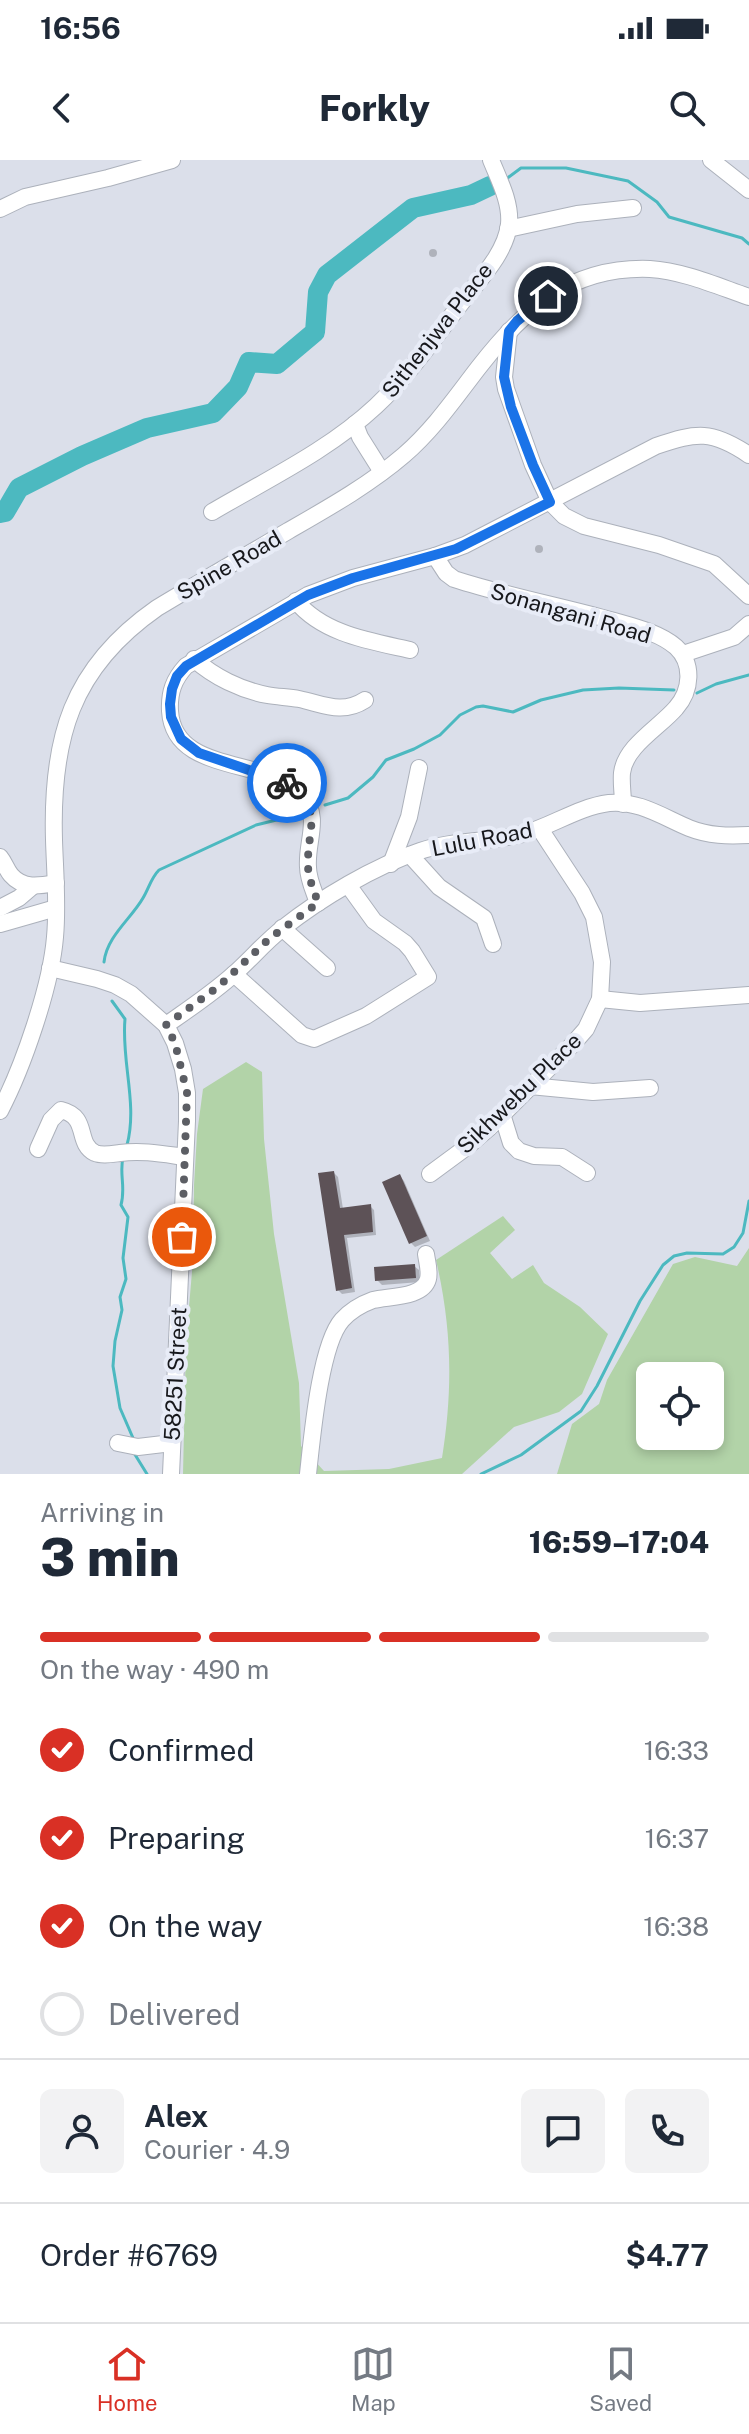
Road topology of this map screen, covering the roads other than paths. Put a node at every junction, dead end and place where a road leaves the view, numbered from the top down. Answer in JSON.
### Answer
{"nodes":[{"id":1,"x":172,"y":160,"type":"edge"},
{"id":2,"x":491,"y":160,"type":"edge"},
{"id":3,"x":711,"y":160,"type":"edge"},
{"id":4,"x":749,"y":190,"type":"edge"},
{"id":5,"x":633,"y":208,"type":"dead end"},
{"id":6,"x":0,"y":209,"type":"edge"},
{"id":7,"x":508,"y":229,"type":"junction"},
{"id":8,"x":749,"y":297,"type":"edge"},
{"id":9,"x":509,"y":331,"type":"junction"},
{"id":10,"x":355,"y":424,"type":"junction"},
{"id":11,"x":749,"y":455,"type":"edge"},
{"id":12,"x":382,"y":472,"type":"junction"},
{"id":13,"x":550,"y":502,"type":"junction"},
{"id":14,"x":212,"y":512,"type":"dead end"},
{"id":15,"x":435,"y":556,"type":"junction"},
{"id":16,"x":749,"y":596,"type":"edge"},
{"id":17,"x":296,"y":601,"type":"junction"},
{"id":18,"x":749,"y":624,"type":"edge"},
{"id":19,"x":410,"y":650,"type":"dead end"},
{"id":20,"x":683,"y":654,"type":"junction"},
{"id":21,"x":194,"y":659,"type":"junction"},
{"id":22,"x":365,"y":700,"type":"dead end"},
{"id":23,"x":419,"y":768,"type":"dead end"},
{"id":24,"x":623,"y":804,"type":"junction"},
{"id":25,"x":540,"y":829,"type":"junction"},
{"id":26,"x":749,"y":835,"type":"edge"},
{"id":27,"x":410,"y":855,"type":"junction"},
{"id":28,"x":0,"y":857,"type":"edge"},
{"id":29,"x":391,"y":864,"type":"junction"},
{"id":30,"x":56,"y":883,"type":"junction"},
{"id":31,"x":348,"y":885,"type":"junction"},
{"id":32,"x":33,"y":886,"type":"junction"},
{"id":33,"x":318,"y":903,"type":"junction"},
{"id":34,"x":0,"y":908,"type":"edge"},
{"id":35,"x":56,"y":908,"type":"junction"},
{"id":36,"x":0,"y":924,"type":"edge"},
{"id":37,"x":282,"y":928,"type":"junction"},
{"id":38,"x":493,"y":944,"type":"dead end"},
{"id":39,"x":50,"y":968,"type":"junction"},
{"id":40,"x":327,"y":968,"type":"dead end"},
{"id":41,"x":234,"y":974,"type":"junction"},
{"id":42,"x":749,"y":995,"type":"edge"},
{"id":43,"x":600,"y":999,"type":"junction"},
{"id":44,"x":166,"y":1025,"type":"junction"},
{"id":45,"x":530,"y":1086,"type":"junction"},
{"id":46,"x":650,"y":1088,"type":"dead end"},
{"id":47,"x":0,"y":1111,"type":"edge"},
{"id":48,"x":502,"y":1114,"type":"junction"},
{"id":49,"x":38,"y":1149,"type":"dead end"},
{"id":50,"x":185,"y":1157,"type":"junction"},
{"id":51,"x":587,"y":1173,"type":"dead end"},
{"id":52,"x":430,"y":1174,"type":"dead end"},
{"id":53,"x":426,"y":1254,"type":"dead end"},
{"id":54,"x":118,"y":1443,"type":"dead end"},
{"id":55,"x":172,"y":1443,"type":"junction"},
{"id":56,"x":171,"y":1474,"type":"edge"},
{"id":57,"x":308,"y":1474,"type":"edge"}],
"edges":[{"from":1,"to":6,"type":"street"},
{"from":2,"to":7,"type":"street"},
{"from":3,"to":4,"type":"street"},
{"from":5,"to":7,"type":"street"},
{"from":7,"to":10,"type":"street","name":"Sithenjwa Place"},
{"from":8,"to":9,"type":"street","name":"Spine Road"},
{"from":9,"to":12,"type":"street","name":"Spine Road"},
{"from":9,"to":13,"type":"street"},
{"from":10,"to":12,"type":"street"},
{"from":10,"to":14,"type":"street","name":"Sithenjwa Place"},
{"from":11,"to":13,"type":"street"},
{"from":12,"to":30,"type":"street","name":"Spine Road"},
{"from":13,"to":15,"type":"street"},
{"from":13,"to":16,"type":"street"},
{"from":15,"to":17,"type":"street"},
{"from":15,"to":20,"type":"street","name":"Sonangani Road"},
{"from":17,"to":19,"type":"street"},
{"from":17,"to":21,"type":"street"},
{"from":18,"to":20,"type":"street"},
{"from":20,"to":24,"type":"street"},
{"from":21,"to":22,"type":"street"},
{"from":21,"to":33,"type":"street"},
{"from":23,"to":29,"type":"street"},
{"from":24,"to":25,"type":"street","name":"Lulu Road"},
{"from":24,"to":26,"type":"street","name":"Lulu Road"},
{"from":25,"to":27,"type":"street","name":"Lulu Road"},
{"from":25,"to":43,"type":"street","name":"Sikhwebu Place"},
{"from":27,"to":29,"type":"street","name":"Lulu Road"},
{"from":27,"to":38,"type":"street"},
{"from":28,"to":32,"type":"street"},
{"from":29,"to":31,"type":"street","name":"Lulu Road"},
{"from":30,"to":32,"type":"street"},
{"from":30,"to":35,"type":"street","name":"Spine Road"},
{"from":31,"to":33,"type":"street","name":"Lulu Road"},
{"from":31,"to":41,"type":"street"},
{"from":32,"to":34,"type":"street"},
{"from":33,"to":37,"type":"street","name":"Lulu Road"},
{"from":35,"to":36,"type":"street"},
{"from":35,"to":39,"type":"street","name":"Spine Road"},
{"from":37,"to":40,"type":"street"},
{"from":37,"to":41,"type":"street","name":"Lulu Road"},
{"from":39,"to":44,"type":"street","name":"58251 Street"},
{"from":39,"to":47,"type":"street","name":"Spine Road"},
{"from":41,"to":44,"type":"street","name":"Lulu Road"},
{"from":42,"to":43,"type":"street"},
{"from":43,"to":45,"type":"street","name":"Sikhwebu Place"},
{"from":44,"to":50,"type":"street","name":"58251 Street"},
{"from":45,"to":46,"type":"street"},
{"from":45,"to":48,"type":"street","name":"Sikhwebu Place"},
{"from":48,"to":51,"type":"street"},
{"from":48,"to":52,"type":"street","name":"Sikhwebu Place"},
{"from":49,"to":50,"type":"street"},
{"from":50,"to":55,"type":"street","name":"58251 Street"},
{"from":53,"to":57,"type":"street"},
{"from":54,"to":55,"type":"street"},
{"from":55,"to":56,"type":"street","name":"58251 Street"}]}
